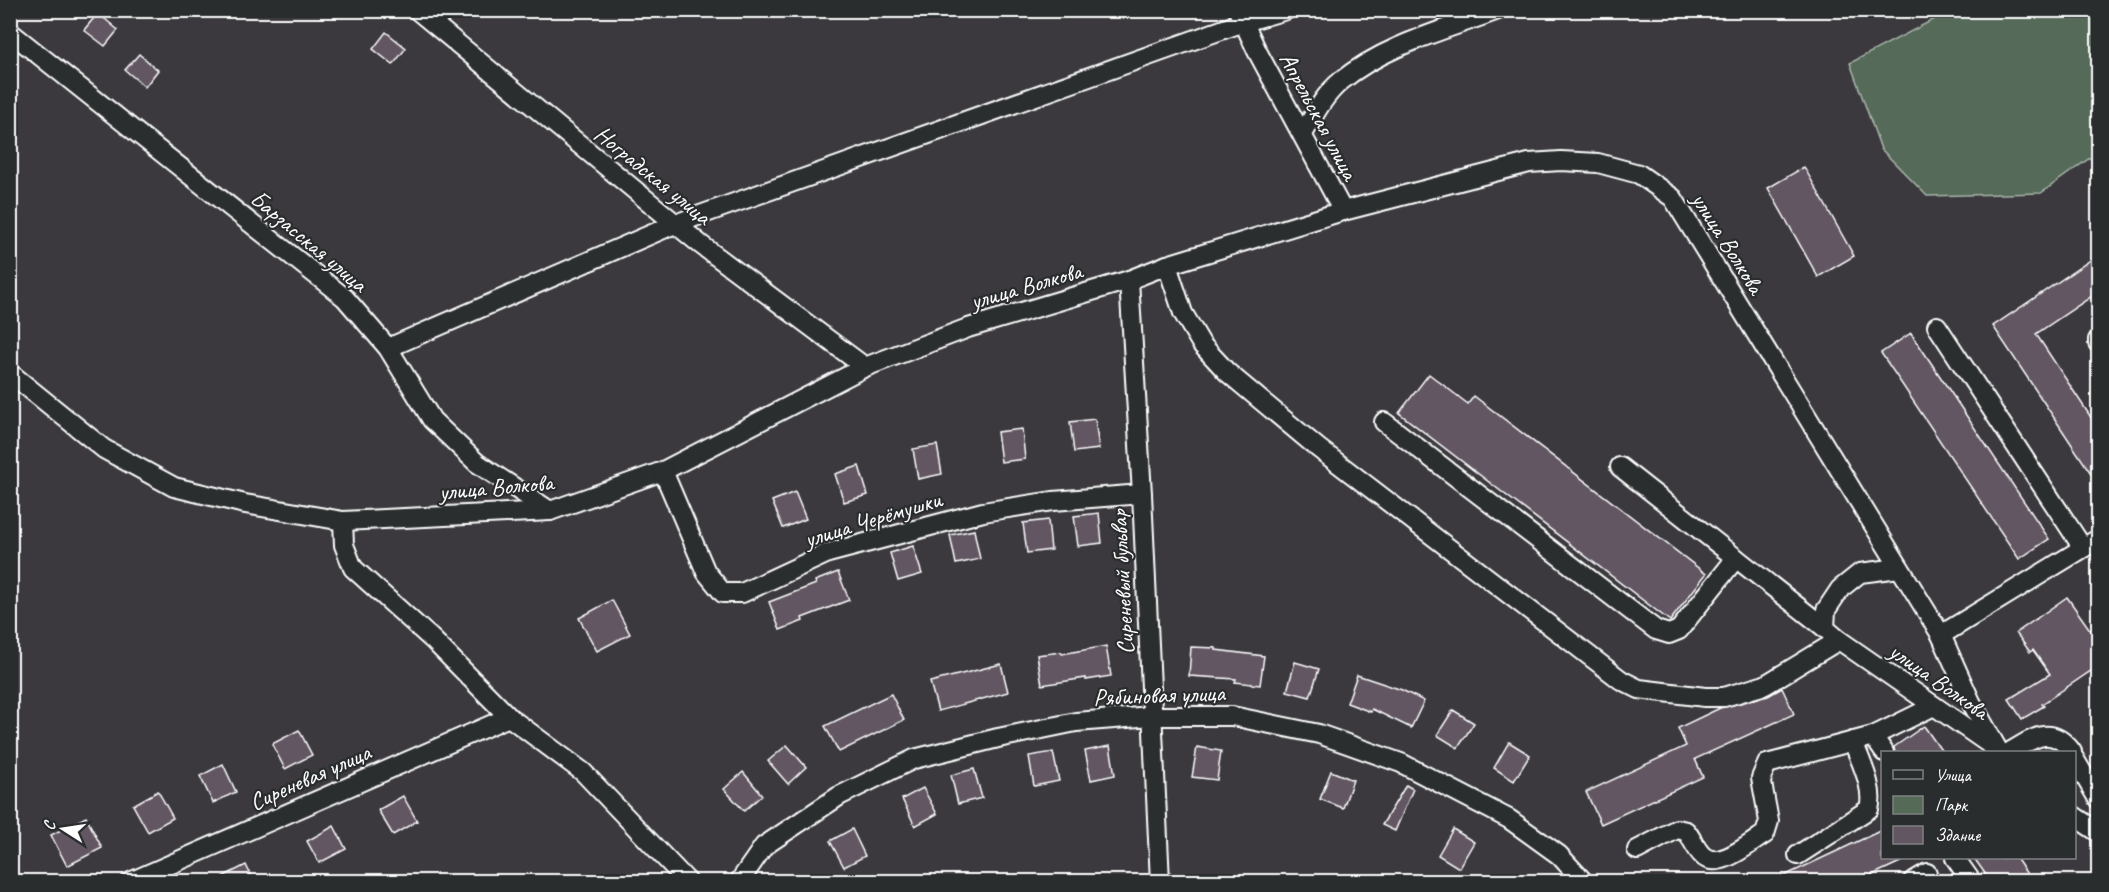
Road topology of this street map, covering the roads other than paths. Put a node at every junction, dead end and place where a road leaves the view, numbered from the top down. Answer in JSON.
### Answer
{"nodes":[{"id":1,"x":417,"y":10,"type":"edge"},
{"id":2,"x":1286,"y":10,"type":"edge"},
{"id":3,"x":1497,"y":10,"type":"edge"},
{"id":4,"x":1241,"y":16,"type":"edge"},
{"id":5,"x":10,"y":32,"type":"edge"},
{"id":6,"x":1303,"y":134,"type":"junction"},
{"id":7,"x":1343,"y":211,"type":"junction"},
{"id":8,"x":675,"y":224,"type":"junction"},
{"id":9,"x":1167,"y":265,"type":"junction"},
{"id":10,"x":1129,"y":280,"type":"junction"},
{"id":11,"x":1937,"y":326,"type":"dead end"},
{"id":12,"x":388,"y":348,"type":"junction"},
{"id":13,"x":865,"y":368,"type":"junction"},
{"id":14,"x":10,"y":373,"type":"edge"},
{"id":15,"x":1384,"y":422,"type":"dead end"},
{"id":16,"x":1620,"y":467,"type":"dead end"},
{"id":17,"x":663,"y":471,"type":"junction"},
{"id":18,"x":1142,"y":494,"type":"junction"},
{"id":19,"x":550,"y":511,"type":"junction"},
{"id":20,"x":343,"y":521,"type":"junction"},
{"id":21,"x":2091,"y":544,"type":"edge"},
{"id":22,"x":1736,"y":558,"type":"junction"},
{"id":23,"x":1899,"y":568,"type":"junction"},
{"id":24,"x":1825,"y":628,"type":"junction"},
{"id":25,"x":1941,"y":634,"type":"junction"},
{"id":26,"x":1839,"y":640,"type":"junction"},
{"id":27,"x":1934,"y":706,"type":"junction"},
{"id":28,"x":1152,"y":716,"type":"junction"},
{"id":29,"x":509,"y":717,"type":"junction"},
{"id":30,"x":1873,"y":736,"type":"junction"},
{"id":31,"x":1853,"y":741,"type":"junction"},
{"id":32,"x":1883,"y":751,"type":"edge"},
{"id":33,"x":2002,"y":751,"type":"edge"},
{"id":34,"x":2002,"y":751,"type":"edge"},
{"id":35,"x":2005,"y":751,"type":"edge"},
{"id":36,"x":2070,"y":751,"type":"edge"},
{"id":37,"x":2076,"y":761,"type":"edge"},
{"id":38,"x":2098,"y":799,"type":"edge"},
{"id":39,"x":2098,"y":809,"type":"edge"},
{"id":40,"x":2086,"y":824,"type":"edge"},
{"id":41,"x":1637,"y":850,"type":"dead end"},
{"id":42,"x":1798,"y":855,"type":"dead end"},
{"id":43,"x":1956,"y":859,"type":"edge"},
{"id":44,"x":130,"y":882,"type":"edge"},
{"id":45,"x":688,"y":882,"type":"edge"},
{"id":46,"x":739,"y":882,"type":"edge"},
{"id":47,"x":1160,"y":882,"type":"edge"},
{"id":48,"x":1584,"y":882,"type":"edge"},
{"id":49,"x":1971,"y":882,"type":"edge"}],
"edges":[{"from":1,"to":8,"type":"street","name":"Ноградская улица"},
{"from":2,"to":4,"type":"street"},
{"from":3,"to":6,"type":"street"},
{"from":4,"to":6,"type":"street","name":"Апрельская улица"},
{"from":4,"to":8,"type":"street"},
{"from":5,"to":12,"type":"street","name":"Барзасская улица"},
{"from":6,"to":7,"type":"street","name":"Апрельская улица"},
{"from":7,"to":9,"type":"street","name":"улица Волкова"},
{"from":7,"to":23,"type":"street","name":"улица Волкова"},
{"from":8,"to":12,"type":"street"},
{"from":8,"to":13,"type":"street","name":"Ноградская улица"},
{"from":9,"to":10,"type":"street","name":"улица Волкова"},
{"from":9,"to":26,"type":"street"},
{"from":10,"to":13,"type":"street","name":"улица Волкова"},
{"from":10,"to":18,"type":"street","name":"Сиреневый бульвар"},
{"from":11,"to":21,"type":"street"},
{"from":12,"to":19,"type":"street","name":"Барзасская улица"},
{"from":13,"to":17,"type":"street","name":"улица Волкова"},
{"from":14,"to":20,"type":"street","name":"улица Волкова"},
{"from":15,"to":22,"type":"street"},
{"from":16,"to":22,"type":"street","name":"улица Волкова"},
{"from":17,"to":18,"type":"street","name":"улица Черёмушки"},
{"from":17,"to":19,"type":"street","name":"улица Волкова"},
{"from":18,"to":28,"type":"street","name":"Сиреневый бульвар"},
{"from":19,"to":20,"type":"street","name":"улица Волкова"},
{"from":20,"to":29,"type":"street"},
{"from":21,"to":25,"type":"street"},
{"from":22,"to":24,"type":"street","name":"улица Волкова"},
{"from":23,"to":24,"type":"street"},
{"from":23,"to":25,"type":"street","name":"улица Волкова"},
{"from":24,"to":26,"type":"street","name":"улица Волкова"},
{"from":25,"to":33,"type":"street","name":"улица Волкова"},
{"from":26,"to":27,"type":"street","name":"улица Волкова"},
{"from":27,"to":30,"type":"street"},
{"from":27,"to":34,"type":"street","name":"улица Волкова"},
{"from":28,"to":46,"type":"street","name":"Рябиновая улица"},
{"from":28,"to":47,"type":"street","name":"Сиреневый бульвар"},
{"from":28,"to":48,"type":"street","name":"Рябиновая улица"},
{"from":29,"to":44,"type":"street","name":"Сиреневая улица"},
{"from":29,"to":45,"type":"street"},
{"from":30,"to":31,"type":"street"},
{"from":30,"to":32,"type":"street"},
{"from":31,"to":41,"type":"street"},
{"from":31,"to":42,"type":"street"},
{"from":35,"to":36,"type":"street"},
{"from":37,"to":38,"type":"street"},
{"from":39,"to":40,"type":"street"},
{"from":43,"to":49,"type":"street"}]}
